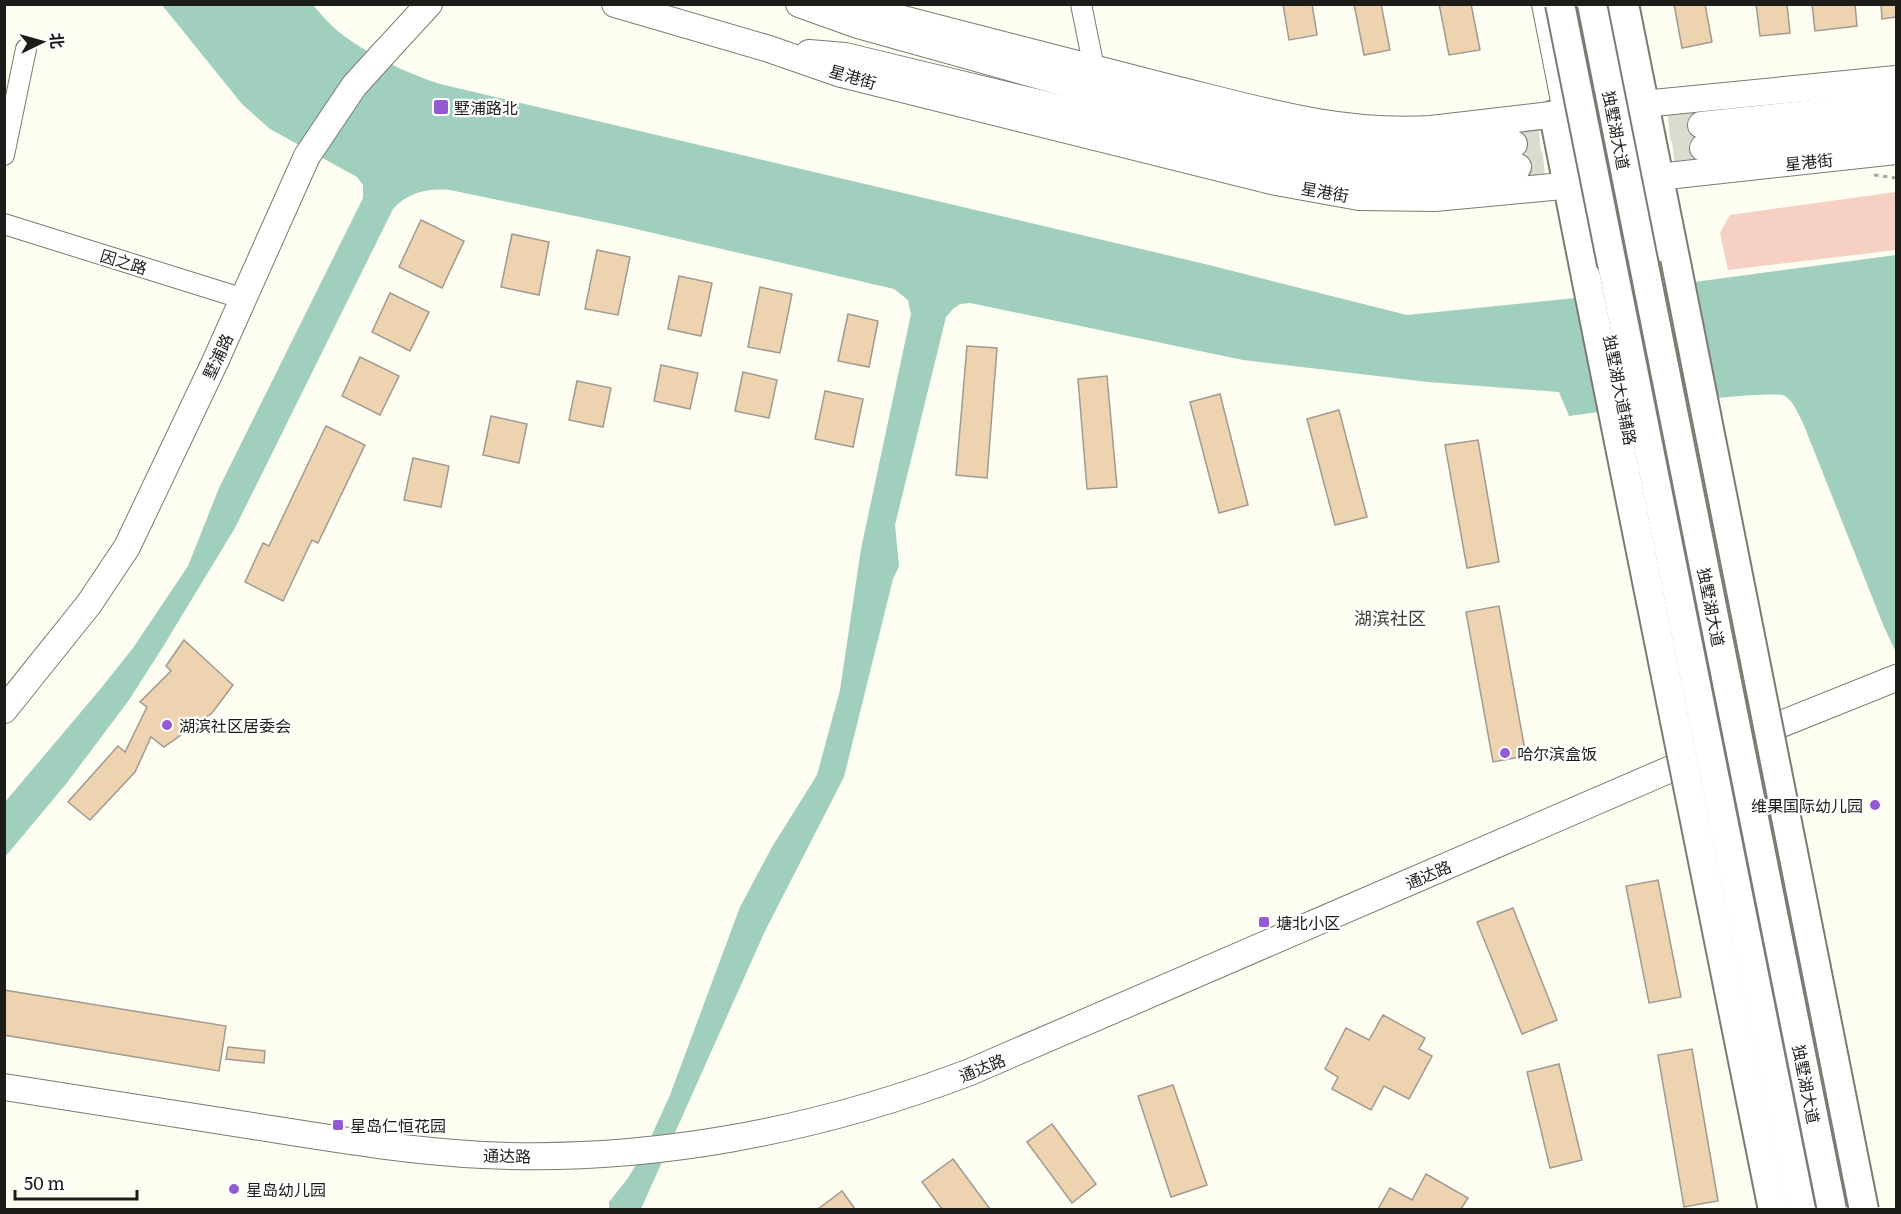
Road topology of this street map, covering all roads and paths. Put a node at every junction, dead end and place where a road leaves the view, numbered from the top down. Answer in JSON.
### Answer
{"nodes":[{"id":1,"x":429,"y":4,"type":"edge"},
{"id":2,"x":615,"y":4,"type":"edge"},
{"id":3,"x":799,"y":4,"type":"edge"},
{"id":4,"x":831,"y":4,"type":"edge"},
{"id":5,"x":1081,"y":4,"type":"edge"},
{"id":6,"x":1545,"y":4,"type":"edge"},
{"id":7,"x":1560,"y":4,"type":"edge"},
{"id":8,"x":1592,"y":4,"type":"edge"},
{"id":9,"x":1609,"y":4,"type":"edge"},
{"id":10,"x":1624,"y":4,"type":"edge"},
{"id":11,"x":26,"y":49,"type":"dead end"},
{"id":12,"x":769,"y":49,"type":"junction"},
{"id":13,"x":1094,"y":68,"type":"junction"},
{"id":14,"x":1896,"y":79,"type":"edge"},
{"id":15,"x":1636,"y":104,"type":"junction"},
{"id":16,"x":1896,"y":104,"type":"edge"},
{"id":17,"x":1560,"y":114,"type":"junction"},
{"id":18,"x":1896,"y":128,"type":"edge"},
{"id":19,"x":1896,"y":151,"type":"edge"},
{"id":20,"x":4,"y":155,"type":"edge"},
{"id":21,"x":1651,"y":178,"type":"junction"},
{"id":22,"x":1575,"y":185,"type":"junction"},
{"id":23,"x":4,"y":224,"type":"edge"},
{"id":24,"x":1671,"y":268,"type":"junction"},
{"id":25,"x":1593,"y":281,"type":"junction"},
{"id":26,"x":244,"y":299,"type":"junction"},
{"id":27,"x":1894,"y":685,"type":"edge"},
{"id":28,"x":4,"y":710,"type":"edge"},
{"id":29,"x":1757,"y":743,"type":"junction"},
{"id":30,"x":1696,"y":767,"type":"junction"},
{"id":31,"x":4,"y":1087,"type":"edge"},
{"id":32,"x":4,"y":1104,"type":"edge"},
{"id":33,"x":637,"y":1160,"type":"junction"},
{"id":34,"x":1773,"y":1209,"type":"edge"},
{"id":35,"x":1801,"y":1209,"type":"edge"},
{"id":36,"x":1832,"y":1209,"type":"edge"},
{"id":37,"x":1863,"y":1209,"type":"edge"}],
"edges":[{"from":1,"to":26,"type":"main road","name":"墅浦路","bridge":true},
{"from":2,"to":12,"type":"main road","name":"星港街"},
{"from":3,"to":12,"type":"main road","name":"星港街"},
{"from":4,"to":13,"type":"main road"},
{"from":5,"to":13,"type":"street"},
{"from":6,"to":17,"type":"main road"},
{"from":7,"to":35,"type":"highway","name":"独墅湖大道","bridge":true},
{"from":8,"to":36,"type":"highway","name":"独墅湖大道","bridge":true},
{"from":9,"to":15,"type":"main road"},
{"from":10,"to":15,"type":"highway"},
{"from":11,"to":20,"type":"street"},
{"from":12,"to":22,"type":"main road","name":"星港街"},
{"from":13,"to":17,"type":"main road"},
{"from":14,"to":15,"type":"main road"},
{"from":15,"to":17,"type":"main road"},
{"from":15,"to":21,"type":"highway"},
{"from":16,"to":18,"type":"main road","name":"星港街"},
{"from":17,"to":22,"type":"highway"},
{"from":19,"to":21,"type":"main road","name":"星港街"},
{"from":21,"to":22,"type":"main road","name":"星港街"},
{"from":21,"to":24,"type":"highway"},
{"from":22,"to":25,"type":"highway"},
{"from":23,"to":26,"type":"street","name":"因之路"},
{"from":24,"to":29,"type":"main road"},
{"from":24,"to":37,"type":"highway","bridge":true},
{"from":25,"to":30,"type":"main road","name":"独墅湖大道辅路"},
{"from":25,"to":34,"type":"highway","bridge":true},
{"from":26,"to":28,"type":"main road","name":"墅浦路"},
{"from":27,"to":29,"type":"main road","name":"通达路"},
{"from":29,"to":30,"type":"main road","name":"通达路"},
{"from":30,"to":33,"type":"main road","name":"通达路"},
{"from":31,"to":33,"type":"main road","name":"通达路"},
{"from":32,"to":33,"type":"main road","name":"通达路"}]}
